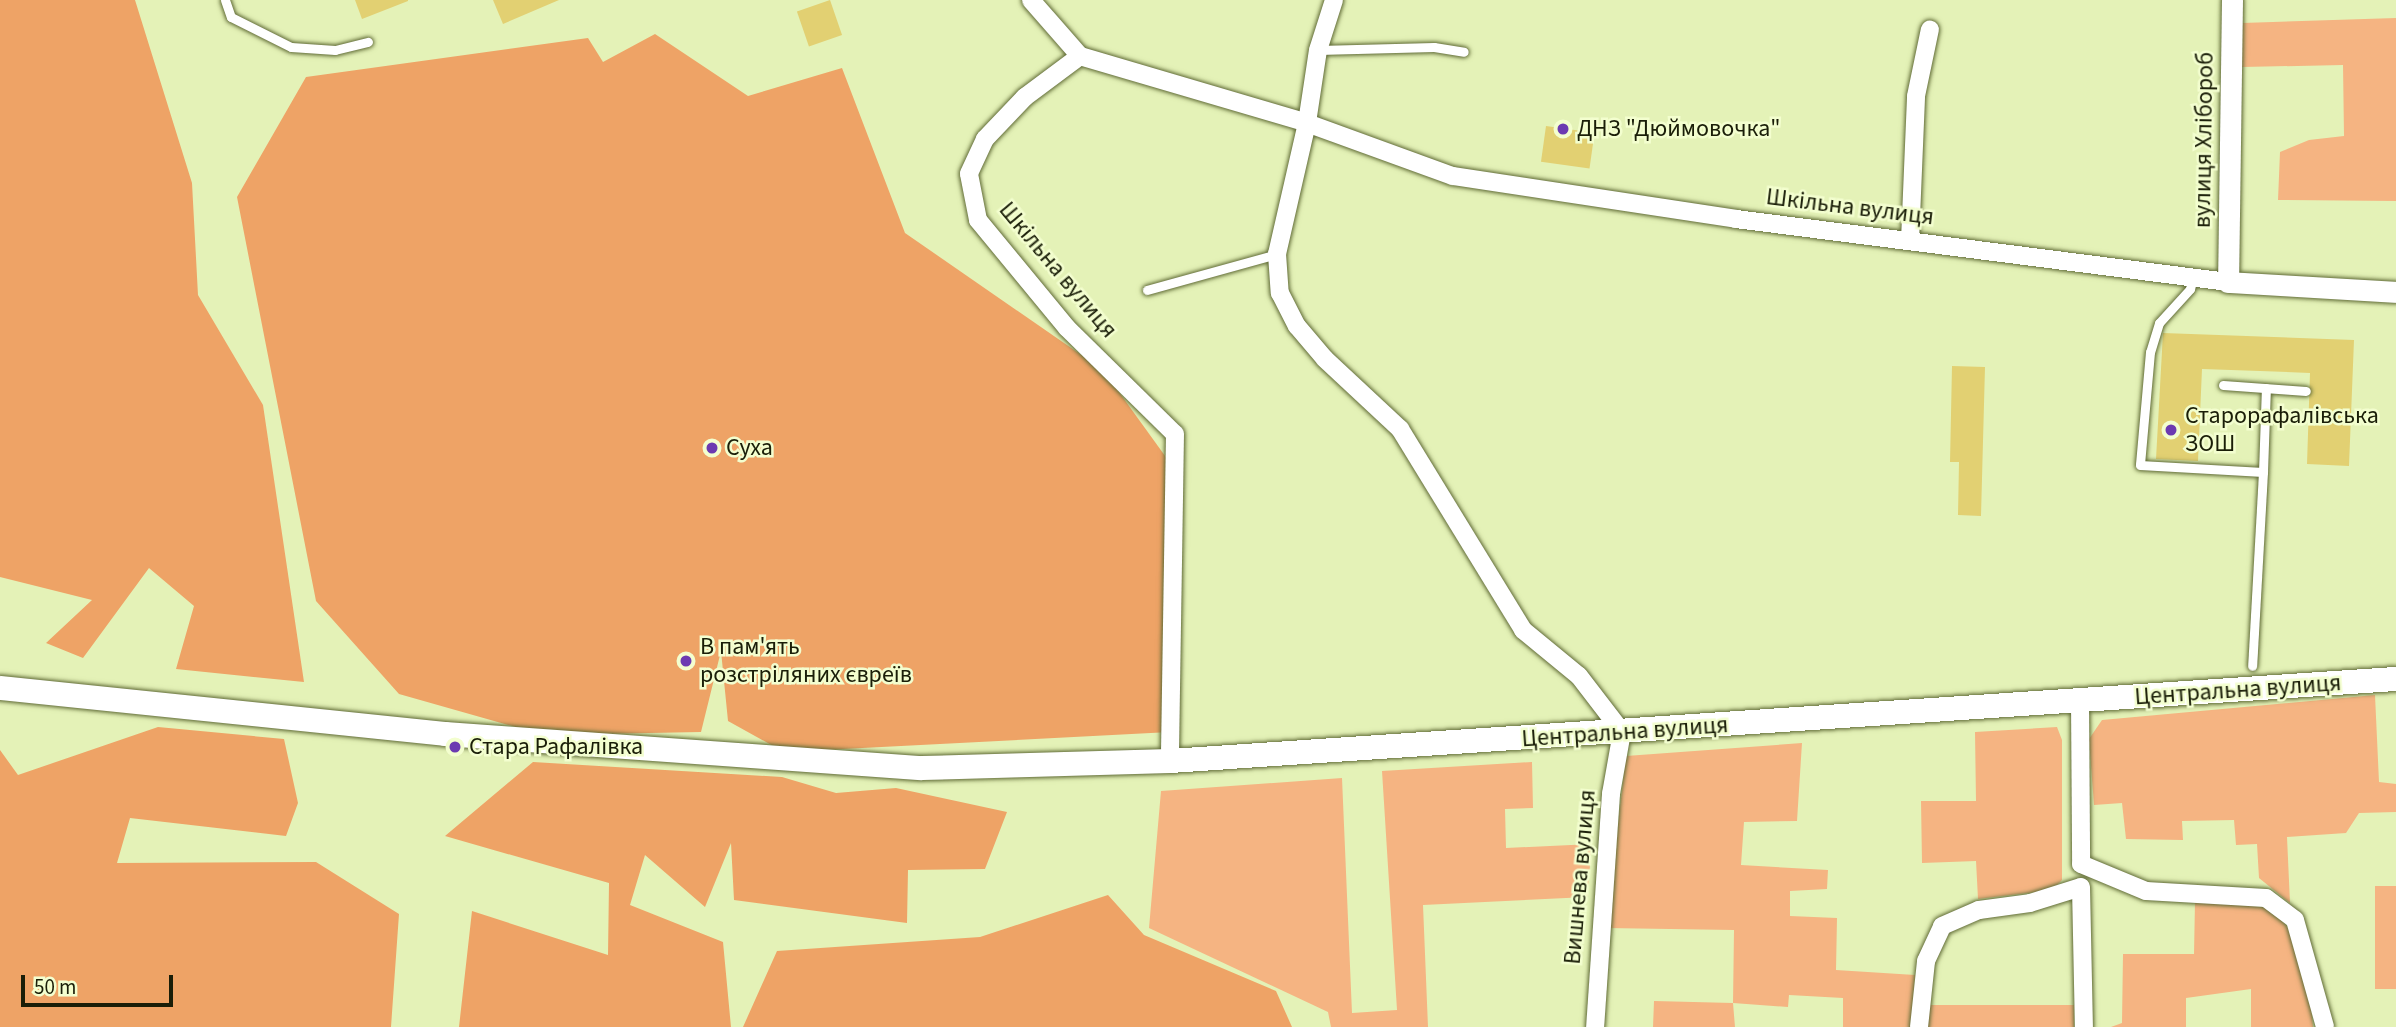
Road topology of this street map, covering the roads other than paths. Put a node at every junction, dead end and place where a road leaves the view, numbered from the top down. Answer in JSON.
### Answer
{"nodes":[{"id":1,"x":225,"y":0,"type":"edge"},
{"id":2,"x":1031,"y":0,"type":"edge"},
{"id":3,"x":1334,"y":0,"type":"edge"},
{"id":4,"x":2232,"y":0,"type":"edge"},
{"id":5,"x":1930,"y":29,"type":"dead end"},
{"id":6,"x":368,"y":42,"type":"dead end"},
{"id":7,"x":1318,"y":50,"type":"junction"},
{"id":8,"x":1464,"y":52,"type":"dead end"},
{"id":9,"x":1080,"y":56,"type":"junction"},
{"id":10,"x":1307,"y":123,"type":"junction"},
{"id":11,"x":1910,"y":241,"type":"junction"},
{"id":12,"x":1277,"y":254,"type":"junction"},
{"id":13,"x":2193,"y":277,"type":"junction"},
{"id":14,"x":2228,"y":282,"type":"junction"},
{"id":15,"x":1146,"y":290,"type":"dead end"},
{"id":16,"x":2396,"y":292,"type":"edge"},
{"id":17,"x":2223,"y":385,"type":"dead end"},
{"id":18,"x":2266,"y":388,"type":"junction"},
{"id":19,"x":2306,"y":391,"type":"dead end"},
{"id":20,"x":2263,"y":472,"type":"junction"},
{"id":21,"x":2252,"y":666,"type":"dead end"},
{"id":22,"x":2396,"y":680,"type":"edge"},
{"id":23,"x":0,"y":688,"type":"edge"},
{"id":24,"x":2080,"y":701,"type":"junction"},
{"id":25,"x":1622,"y":732,"type":"junction"},
{"id":26,"x":1170,"y":761,"type":"junction"},
{"id":27,"x":2081,"y":864,"type":"junction"},
{"id":28,"x":2081,"y":887,"type":"junction"},
{"id":29,"x":1595,"y":1027,"type":"edge"},
{"id":30,"x":1919,"y":1027,"type":"edge"},
{"id":31,"x":2084,"y":1027,"type":"edge"},
{"id":32,"x":2325,"y":1027,"type":"edge"}],
"edges":[{"from":1,"to":6,"type":"lane"},
{"from":2,"to":9,"type":"street"},
{"from":3,"to":7,"type":"street"},
{"from":4,"to":14,"type":"street","name":"вулиця Хлібороб"},
{"from":5,"to":11,"type":"street"},
{"from":7,"to":8,"type":"lane"},
{"from":7,"to":10,"type":"street"},
{"from":9,"to":10,"type":"street","name":"Шкільна вулиця"},
{"from":9,"to":26,"type":"street","name":"Шкільна вулиця"},
{"from":10,"to":11,"type":"street","name":"Шкільна вулиця"},
{"from":10,"to":12,"type":"street"},
{"from":11,"to":13,"type":"street","name":"Шкільна вулиця"},
{"from":12,"to":15,"type":"lane"},
{"from":12,"to":25,"type":"street"},
{"from":13,"to":14,"type":"street","name":"Шкільна вулиця"},
{"from":13,"to":20,"type":"lane"},
{"from":14,"to":16,"type":"street","name":"Шкільна вулиця"},
{"from":17,"to":18,"type":"lane"},
{"from":18,"to":19,"type":"lane"},
{"from":18,"to":20,"type":"lane"},
{"from":20,"to":21,"type":"lane"},
{"from":22,"to":24,"type":"main road","name":"Центральна вулиця"},
{"from":23,"to":26,"type":"main road","name":"Центральна вулиця"},
{"from":24,"to":25,"type":"main road","name":"Центральна вулиця"},
{"from":24,"to":27,"type":"street"},
{"from":25,"to":26,"type":"main road","name":"Центральна вулиця"},
{"from":25,"to":29,"type":"street","name":"Вишнева вулиця"},
{"from":27,"to":28,"type":"street"},
{"from":27,"to":32,"type":"street"},
{"from":28,"to":30,"type":"street"},
{"from":28,"to":31,"type":"street"}]}
